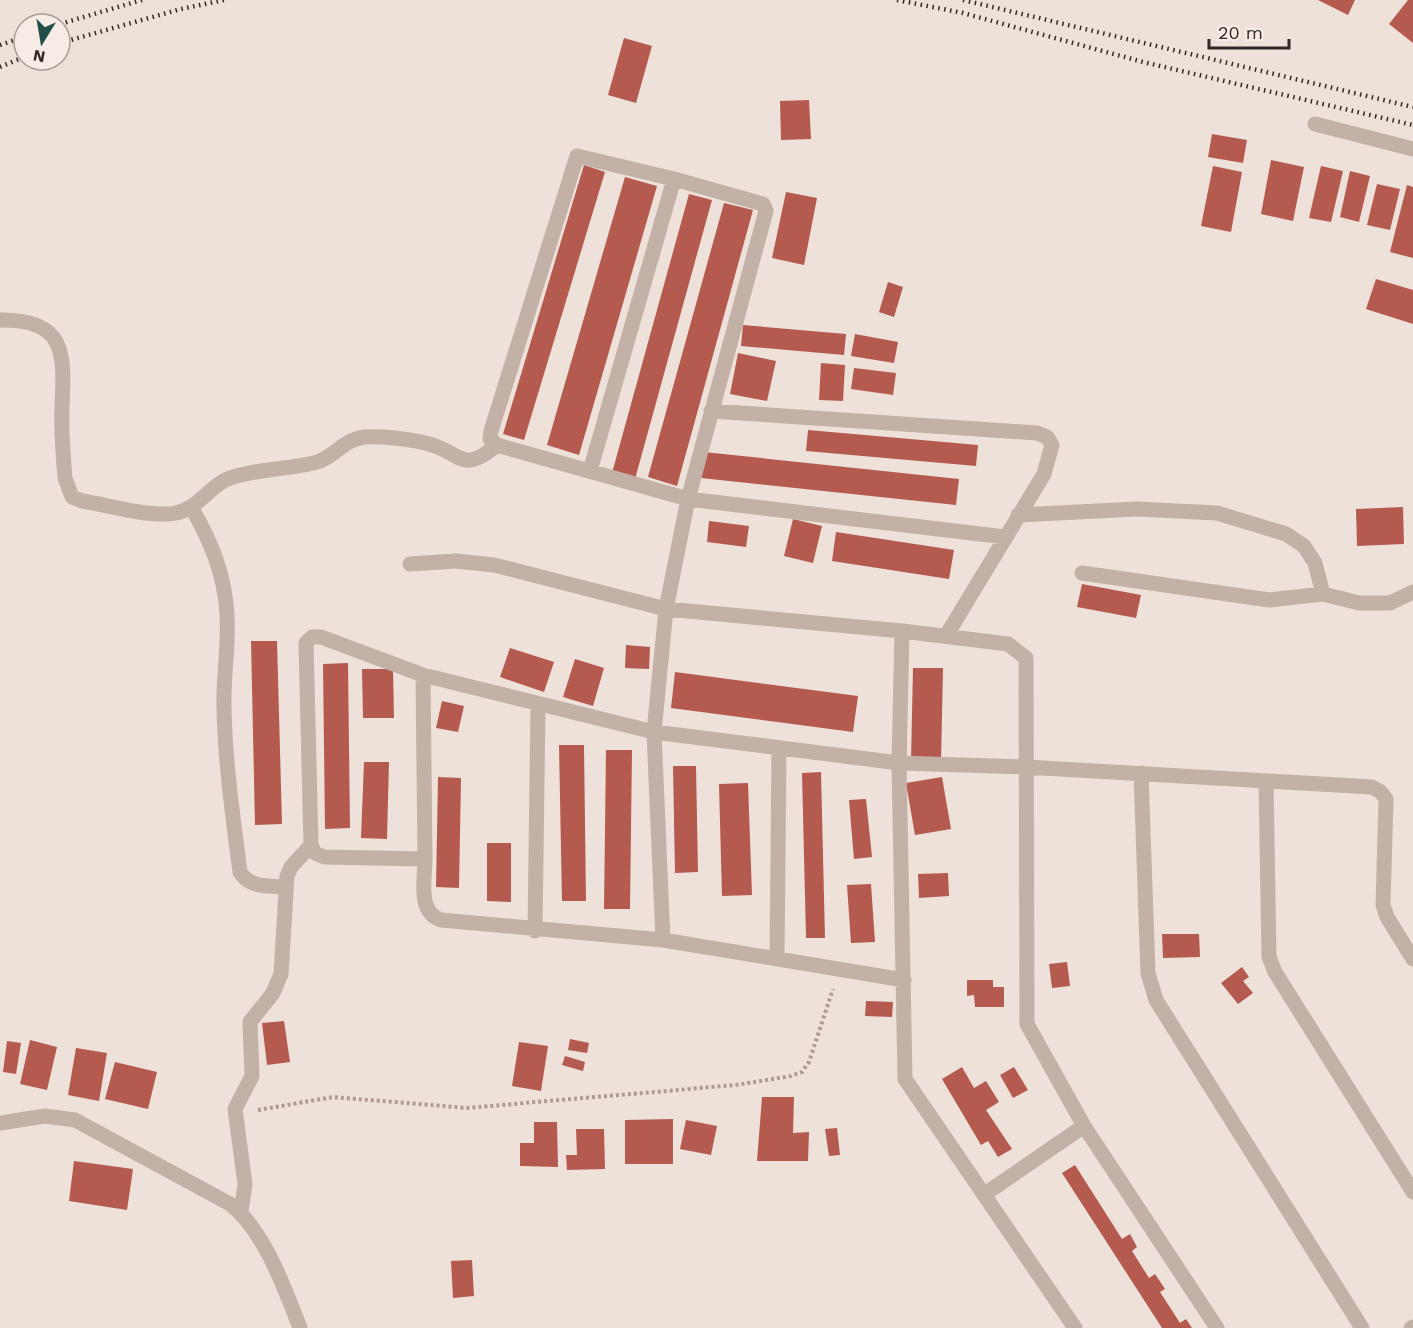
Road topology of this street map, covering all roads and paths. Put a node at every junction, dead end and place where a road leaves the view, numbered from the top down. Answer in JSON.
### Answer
{"nodes":[{"id":1,"x":1315,"y":124,"type":"dead end"},
{"id":2,"x":1413,"y":149,"type":"edge"},
{"id":3,"x":674,"y":178,"type":"junction"},
{"id":4,"x":0,"y":320,"type":"edge"},
{"id":5,"x":711,"y":411,"type":"junction"},
{"id":6,"x":497,"y":445,"type":"junction"},
{"id":7,"x":590,"y":471,"type":"junction"},
{"id":8,"x":688,"y":499,"type":"junction"},
{"id":9,"x":191,"y":507,"type":"junction"},
{"id":10,"x":1018,"y":515,"type":"junction"},
{"id":11,"x":1005,"y":537,"type":"junction"},
{"id":12,"x":410,"y":564,"type":"dead end"},
{"id":13,"x":1082,"y":573,"type":"dead end"},
{"id":14,"x":1413,"y":592,"type":"edge"},
{"id":15,"x":1323,"y":594,"type":"junction"},
{"id":16,"x":666,"y":609,"type":"junction"},
{"id":17,"x":902,"y":631,"type":"junction"},
{"id":18,"x":946,"y":636,"type":"junction"},
{"id":19,"x":423,"y":675,"type":"junction"},
{"id":20,"x":538,"y":704,"type":"junction"},
{"id":21,"x":654,"y":732,"type":"junction"},
{"id":22,"x":779,"y":748,"type":"junction"},
{"id":23,"x":899,"y":763,"type":"junction"},
{"id":24,"x":1025,"y":767,"type":"junction"},
{"id":25,"x":1141,"y":773,"type":"junction"},
{"id":26,"x":1266,"y":781,"type":"junction"},
{"id":27,"x":311,"y":845,"type":"junction"},
{"id":28,"x":425,"y":859,"type":"junction"},
{"id":29,"x":286,"y":887,"type":"junction"},
{"id":30,"x":535,"y":931,"type":"junction"},
{"id":31,"x":663,"y":940,"type":"junction"},
{"id":32,"x":777,"y":957,"type":"junction"},
{"id":33,"x":1413,"y":959,"type":"edge"},
{"id":34,"x":840,"y":968,"type":"junction"},
{"id":35,"x":904,"y":980,"type":"junction"},
{"id":36,"x":234,"y":1116,"type":"junction"},
{"id":37,"x":0,"y":1123,"type":"edge"},
{"id":38,"x":1084,"y":1126,"type":"junction"},
{"id":39,"x":1413,"y":1192,"type":"edge"},
{"id":40,"x":985,"y":1194,"type":"junction"},
{"id":41,"x":241,"y":1212,"type":"junction"},
{"id":42,"x":300,"y":1328,"type":"edge"},
{"id":43,"x":1075,"y":1328,"type":"edge"},
{"id":44,"x":1217,"y":1328,"type":"edge"},
{"id":45,"x":1362,"y":1328,"type":"edge"}],
"edges":[{"from":1,"to":2,"type":"street"},
{"from":3,"to":5,"type":"street"},
{"from":3,"to":6,"type":"street"},
{"from":3,"to":7,"type":"street"},
{"from":4,"to":9,"type":"street"},
{"from":5,"to":8,"type":"street"},
{"from":5,"to":10,"type":"street"},
{"from":6,"to":7,"type":"street"},
{"from":6,"to":9,"type":"street"},
{"from":7,"to":8,"type":"street"},
{"from":8,"to":11,"type":"street"},
{"from":8,"to":16,"type":"street"},
{"from":9,"to":29,"type":"street"},
{"from":10,"to":11,"type":"street"},
{"from":10,"to":15,"type":"street"},
{"from":11,"to":18,"type":"street"},
{"from":12,"to":16,"type":"street"},
{"from":13,"to":15,"type":"street"},
{"from":14,"to":15,"type":"street"},
{"from":16,"to":17,"type":"street"},
{"from":16,"to":21,"type":"street"},
{"from":17,"to":18,"type":"street"},
{"from":17,"to":23,"type":"street"},
{"from":18,"to":24,"type":"street"},
{"from":19,"to":20,"type":"street"},
{"from":19,"to":27,"type":"street"},
{"from":19,"to":28,"type":"street"},
{"from":20,"to":21,"type":"street"},
{"from":20,"to":30,"type":"street"},
{"from":21,"to":22,"type":"street"},
{"from":21,"to":31,"type":"street"},
{"from":22,"to":23,"type":"street"},
{"from":22,"to":32,"type":"street"},
{"from":23,"to":24,"type":"street"},
{"from":23,"to":35,"type":"street"},
{"from":24,"to":25,"type":"street"},
{"from":24,"to":38,"type":"street"},
{"from":25,"to":26,"type":"street"},
{"from":25,"to":45,"type":"street"},
{"from":26,"to":33,"type":"street"},
{"from":26,"to":39,"type":"street"},
{"from":27,"to":28,"type":"street"},
{"from":27,"to":29,"type":"street"},
{"from":28,"to":30,"type":"street"},
{"from":29,"to":36,"type":"street"},
{"from":30,"to":31,"type":"street"},
{"from":31,"to":32,"type":"street"},
{"from":32,"to":34,"type":"street"},
{"from":34,"to":35,"type":"street"},
{"from":34,"to":36,"type":"path"},
{"from":35,"to":40,"type":"street"},
{"from":36,"to":41,"type":"street"},
{"from":37,"to":41,"type":"street"},
{"from":38,"to":40,"type":"street"},
{"from":38,"to":44,"type":"street"},
{"from":40,"to":43,"type":"street"},
{"from":41,"to":42,"type":"street"}]}
